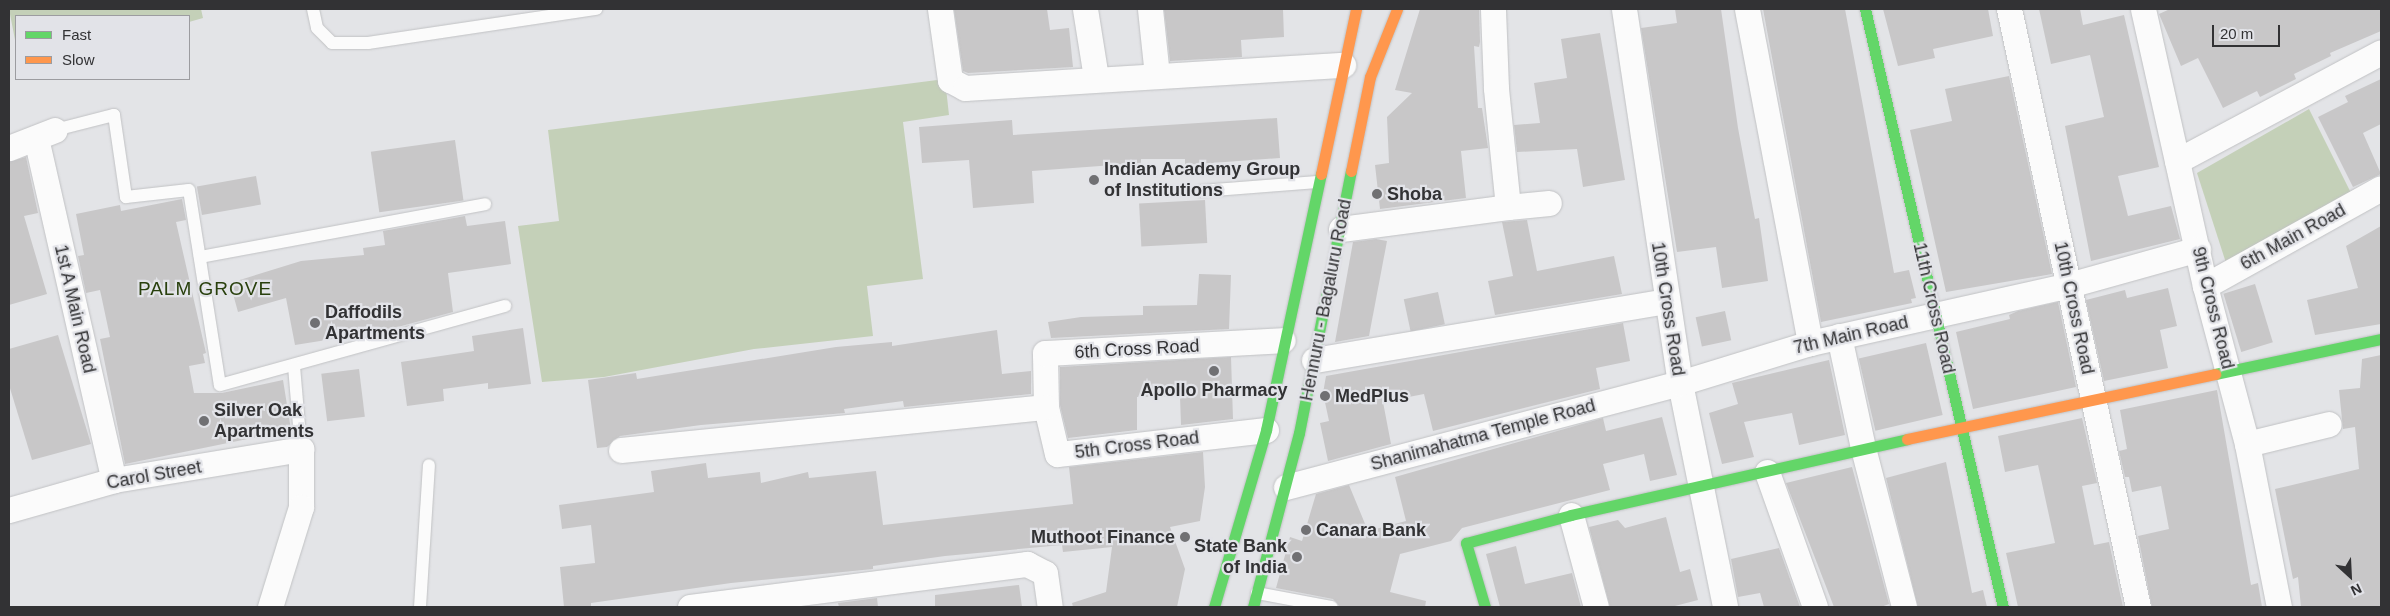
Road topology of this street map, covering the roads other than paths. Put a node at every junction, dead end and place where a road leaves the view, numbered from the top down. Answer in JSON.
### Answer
{"nodes":[{"id":1,"x":313,"y":9,"type":"edge"},
{"id":2,"x":596,"y":9,"type":"edge"},
{"id":3,"x":940,"y":9,"type":"edge"},
{"id":4,"x":1085,"y":9,"type":"edge"},
{"id":5,"x":1150,"y":9,"type":"edge"},
{"id":6,"x":1356,"y":9,"type":"edge"},
{"id":7,"x":1397,"y":9,"type":"edge"},
{"id":8,"x":1493,"y":9,"type":"edge"},
{"id":9,"x":1624,"y":9,"type":"edge"},
{"id":10,"x":1747,"y":9,"type":"edge"},
{"id":11,"x":1865,"y":9,"type":"edge"},
{"id":12,"x":2009,"y":9,"type":"edge"},
{"id":13,"x":2143,"y":9,"type":"edge"},
{"id":14,"x":2381,"y":52,"type":"edge"},
{"id":15,"x":1343,"y":65,"type":"junction"},
{"id":16,"x":1157,"y":76,"type":"junction"},
{"id":17,"x":1096,"y":78,"type":"junction"},
{"id":18,"x":46,"y":134,"type":"junction"},
{"id":19,"x":9,"y":148,"type":"edge"},
{"id":20,"x":2178,"y":161,"type":"junction"},
{"id":21,"x":1318,"y":182,"type":"junction"},
{"id":22,"x":2381,"y":188,"type":"edge"},
{"id":23,"x":1201,"y":191,"type":"dead end"},
{"id":24,"x":1549,"y":203,"type":"dead end"},
{"id":25,"x":485,"y":204,"type":"dead end"},
{"id":26,"x":1508,"y":207,"type":"junction"},
{"id":27,"x":1341,"y":228,"type":"junction"},
{"id":28,"x":2198,"y":249,"type":"junction"},
{"id":29,"x":200,"y":257,"type":"junction"},
{"id":30,"x":2069,"y":285,"type":"junction"},
{"id":31,"x":2205,"y":286,"type":"junction"},
{"id":32,"x":1666,"y":301,"type":"junction"},
{"id":33,"x":505,"y":306,"type":"dead end"},
{"id":34,"x":1936,"y":315,"type":"junction"},
{"id":35,"x":1839,"y":336,"type":"junction"},
{"id":36,"x":2381,"y":339,"type":"edge"},
{"id":37,"x":1283,"y":340,"type":"junction"},
{"id":38,"x":1810,"y":343,"type":"junction"},
{"id":39,"x":1314,"y":360,"type":"junction"},
{"id":40,"x":294,"y":366,"type":"junction"},
{"id":41,"x":2228,"y":370,"type":"junction"},
{"id":42,"x":1680,"y":383,"type":"junction"},
{"id":43,"x":2093,"y":398,"type":"junction"},
{"id":44,"x":1046,"y":407,"type":"junction"},
{"id":45,"x":2330,"y":424,"type":"dead end"},
{"id":46,"x":1961,"y":427,"type":"junction"},
{"id":47,"x":1266,"y":430,"type":"junction"},
{"id":48,"x":2247,"y":444,"type":"junction"},
{"id":49,"x":1863,"y":448,"type":"junction"},
{"id":50,"x":301,"y":449,"type":"junction"},
{"id":51,"x":621,"y":450,"type":"dead end"},
{"id":52,"x":429,"y":465,"type":"dead end"},
{"id":53,"x":1767,"y":472,"type":"junction"},
{"id":54,"x":114,"y":480,"type":"junction"},
{"id":55,"x":1702,"y":486,"type":"junction"},
{"id":56,"x":1286,"y":488,"type":"junction"},
{"id":57,"x":9,"y":510,"type":"edge"},
{"id":58,"x":1571,"y":515,"type":"junction"},
{"id":59,"x":1257,"y":593,"type":"junction"},
{"id":60,"x":832,"y":599,"type":"edge"},
{"id":61,"x":722,"y":606,"type":"edge"},
{"id":62,"x":270,"y":607,"type":"edge"},
{"id":63,"x":420,"y":607,"type":"edge"},
{"id":64,"x":690,"y":607,"type":"edge"},
{"id":65,"x":1050,"y":607,"type":"edge"},
{"id":66,"x":1214,"y":607,"type":"edge"},
{"id":67,"x":1253,"y":607,"type":"edge"},
{"id":68,"x":1332,"y":607,"type":"edge"},
{"id":69,"x":1485,"y":607,"type":"edge"},
{"id":70,"x":1596,"y":607,"type":"edge"},
{"id":71,"x":1725,"y":607,"type":"edge"},
{"id":72,"x":1815,"y":607,"type":"edge"},
{"id":73,"x":1904,"y":607,"type":"edge"},
{"id":74,"x":2002,"y":607,"type":"edge"},
{"id":75,"x":2138,"y":607,"type":"edge"},
{"id":76,"x":2279,"y":607,"type":"edge"}],
"edges":[{"from":1,"to":2,"type":"lane"},
{"from":3,"to":17,"type":"street"},
{"from":4,"to":17,"type":"street"},
{"from":5,"to":16,"type":"street"},
{"from":6,"to":15,"type":"street","name":"Hennuru - Bagaluru Road"},
{"from":7,"to":27,"type":"street","name":"Hennuru - Bagaluru Road"},
{"from":8,"to":26,"type":"street"},
{"from":9,"to":32,"type":"street","name":"10th Cross Road"},
{"from":10,"to":38,"type":"street"},
{"from":11,"to":34,"type":"street","name":"11th Cross Road"},
{"from":12,"to":30,"type":"street","name":"10th Cross Road"},
{"from":13,"to":20,"type":"street","name":"9th Cross Road"},
{"from":14,"to":20,"type":"street"},
{"from":15,"to":16,"type":"street"},
{"from":15,"to":21,"type":"street","name":"Hennuru - Bagaluru Road"},
{"from":16,"to":17,"type":"street"},
{"from":18,"to":19,"type":"street"},
{"from":18,"to":29,"type":"lane"},
{"from":18,"to":54,"type":"street","name":"1st A Main Road"},
{"from":20,"to":28,"type":"street","name":"9th Cross Road"},
{"from":21,"to":23,"type":"lane"},
{"from":21,"to":37,"type":"street","name":"Hennuru - Bagaluru Road"},
{"from":22,"to":31,"type":"street","name":"6th Main Road"},
{"from":24,"to":26,"type":"street"},
{"from":25,"to":29,"type":"lane"},
{"from":26,"to":27,"type":"street"},
{"from":27,"to":39,"type":"street","name":"Hennuru - Bagaluru Road"},
{"from":28,"to":30,"type":"street","name":"7th Main Road"},
{"from":28,"to":31,"type":"street","name":"9th Cross Road"},
{"from":29,"to":40,"type":"lane"},
{"from":30,"to":34,"type":"street","name":"7th Main Road"},
{"from":30,"to":43,"type":"street","name":"10th Cross Road"},
{"from":31,"to":41,"type":"street","name":"9th Cross Road"},
{"from":32,"to":39,"type":"street"},
{"from":32,"to":42,"type":"street","name":"10th Cross Road"},
{"from":33,"to":40,"type":"lane"},
{"from":34,"to":35,"type":"street","name":"7th Main Road"},
{"from":34,"to":46,"type":"street","name":"11th Cross Road"},
{"from":35,"to":38,"type":"street","name":"7th Main Road"},
{"from":35,"to":49,"type":"street"},
{"from":36,"to":41,"type":"street"},
{"from":37,"to":44,"type":"street","name":"6th Cross Road"},
{"from":37,"to":47,"type":"street","name":"Hennuru - Bagaluru Road"},
{"from":38,"to":42,"type":"street","name":"7th Main Road"},
{"from":39,"to":56,"type":"street","name":"Hennuru - Bagaluru Road"},
{"from":40,"to":50,"type":"lane"},
{"from":41,"to":43,"type":"street"},
{"from":41,"to":48,"type":"street","name":"9th Cross Road"},
{"from":42,"to":55,"type":"street","name":"10th Cross Road"},
{"from":42,"to":56,"type":"street","name":"Shanimahatma Temple Road"},
{"from":43,"to":46,"type":"street"},
{"from":43,"to":75,"type":"street","name":"10th Cross Road"},
{"from":44,"to":47,"type":"street","name":"5th Cross Road"},
{"from":44,"to":51,"type":"street"},
{"from":45,"to":48,"type":"street"},
{"from":46,"to":49,"type":"street"},
{"from":46,"to":74,"type":"street","name":"11th Cross Road"},
{"from":47,"to":66,"type":"street","name":"Hennuru - Bagaluru Road"},
{"from":48,"to":76,"type":"street","name":"9th Cross Road"},
{"from":49,"to":53,"type":"street"},
{"from":49,"to":73,"type":"street"},
{"from":50,"to":54,"type":"street","name":"Carol Street"},
{"from":50,"to":62,"type":"street"},
{"from":52,"to":63,"type":"lane"},
{"from":53,"to":55,"type":"street"},
{"from":53,"to":72,"type":"street"},
{"from":54,"to":57,"type":"street","name":"Carol Street"},
{"from":55,"to":58,"type":"street"},
{"from":55,"to":71,"type":"street","name":"10th Cross Road"},
{"from":56,"to":59,"type":"street","name":"Hennuru - Bagaluru Road"},
{"from":58,"to":69,"type":"street"},
{"from":58,"to":70,"type":"street"},
{"from":59,"to":67,"type":"street","name":"Hennuru - Bagaluru Road"},
{"from":59,"to":68,"type":"lane"},
{"from":60,"to":61,"type":"street"},
{"from":60,"to":65,"type":"street"},
{"from":61,"to":64,"type":"street"}]}
